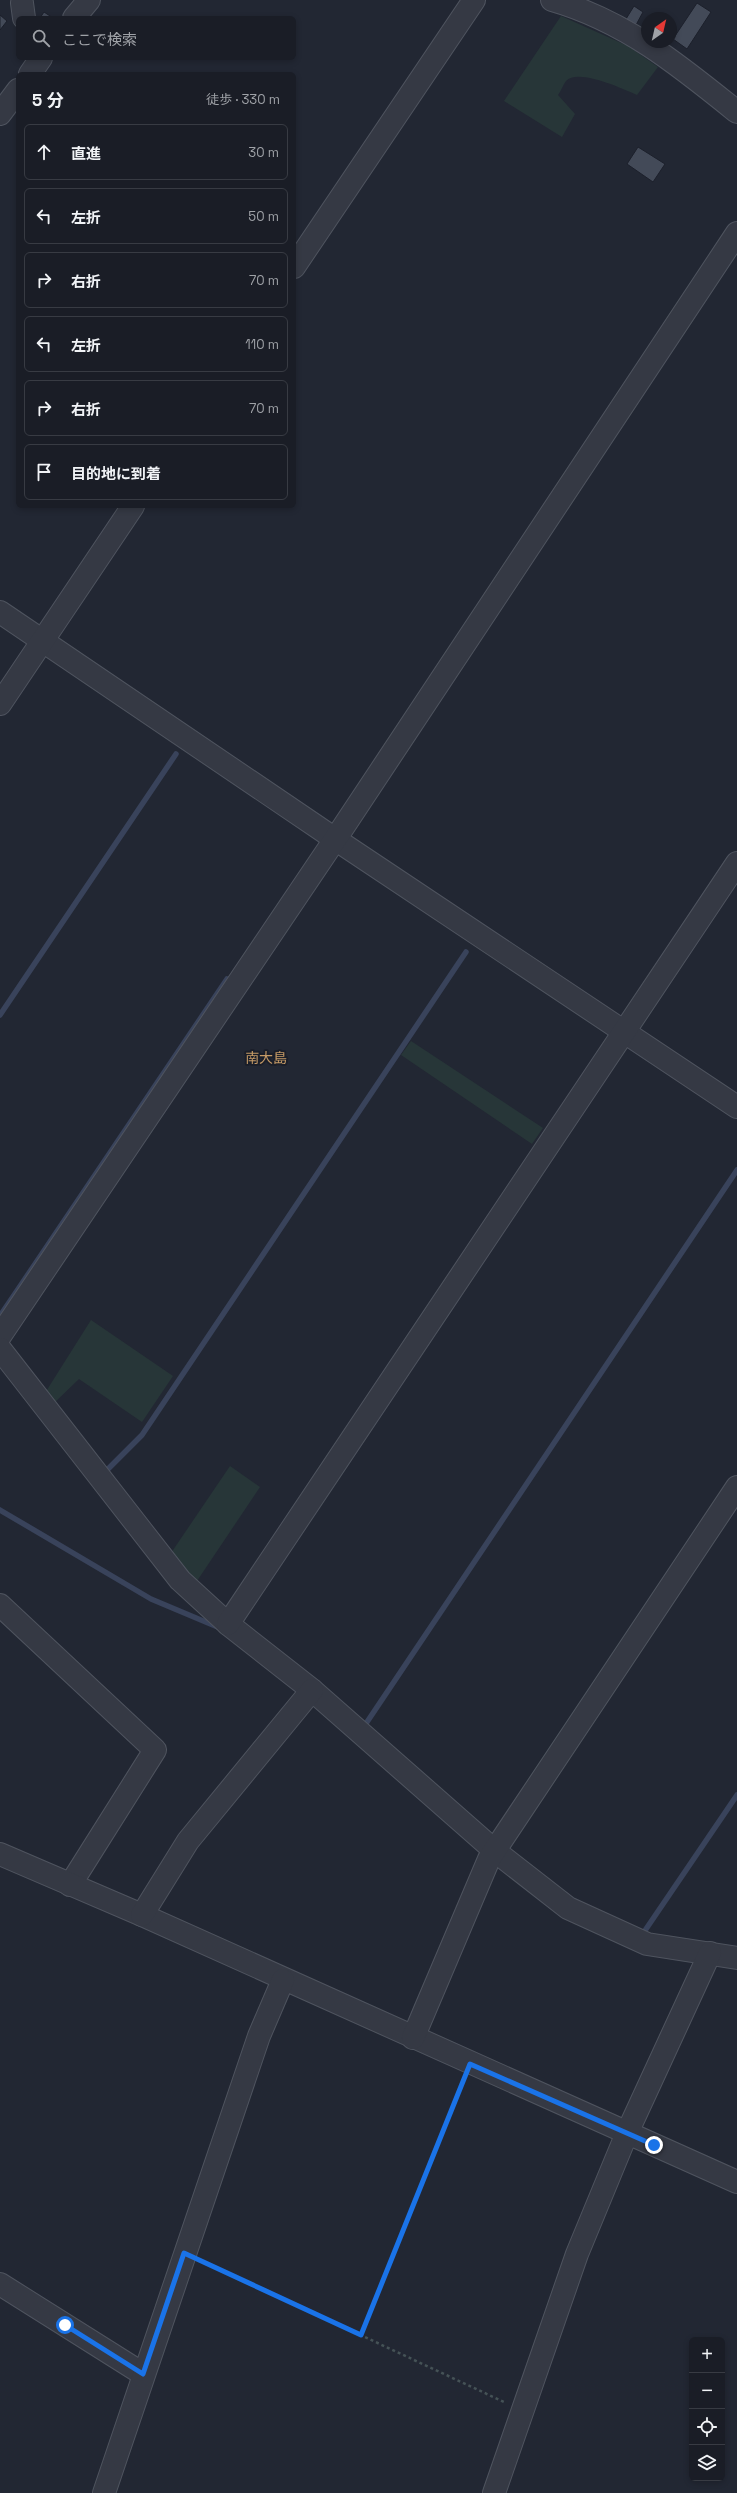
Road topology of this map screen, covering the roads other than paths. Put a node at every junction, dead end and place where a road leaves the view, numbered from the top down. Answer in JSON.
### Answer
{"nodes":[{"id":1,"x":89,"y":0,"type":"edge"},
{"id":2,"x":474,"y":0,"type":"edge"},
{"id":3,"x":552,"y":0,"type":"edge"},
{"id":4,"x":580,"y":4,"type":"edge"},
{"id":5,"x":76,"y":16,"type":"edge"},
{"id":6,"x":40,"y":60,"type":"edge"},
{"id":7,"x":31,"y":72,"type":"edge"},
{"id":8,"x":16,"y":93,"type":"edge"},
{"id":9,"x":737,"y":112,"type":"edge"},
{"id":10,"x":0,"y":114,"type":"edge"},
{"id":11,"x":737,"y":233,"type":"edge"},
{"id":12,"x":296,"y":264,"type":"edge"},
{"id":13,"x":132,"y":508,"type":"edge"},
{"id":14,"x":0,"y":612,"type":"edge"},
{"id":15,"x":43,"y":640,"type":"junction"},
{"id":16,"x":0,"y":704,"type":"edge"},
{"id":17,"x":335,"y":840,"type":"junction"},
{"id":18,"x":737,"y":863,"type":"edge"},
{"id":19,"x":625,"y":1031,"type":"junction"},
{"id":20,"x":737,"y":1107,"type":"edge"},
{"id":21,"x":0,"y":1336,"type":"edge"},
{"id":22,"x":0,"y":1349,"type":"edge"},
{"id":23,"x":737,"y":1487,"type":"edge"},
{"id":24,"x":0,"y":1605,"type":"edge"},
{"id":25,"x":228,"y":1624,"type":"junction"},
{"id":26,"x":312,"y":1690,"type":"junction"},
{"id":27,"x":494,"y":1850,"type":"junction"},
{"id":28,"x":0,"y":1854,"type":"edge"},
{"id":29,"x":70,"y":1885,"type":"junction"},
{"id":30,"x":142,"y":1915,"type":"junction"},
{"id":31,"x":710,"y":1953,"type":"junction"},
{"id":32,"x":737,"y":1958,"type":"edge"},
{"id":33,"x":283,"y":1980,"type":"junction"},
{"id":34,"x":413,"y":2038,"type":"junction"},
{"id":35,"x":627,"y":2133,"type":"junction"},
{"id":36,"x":737,"y":2182,"type":"edge"},
{"id":37,"x":0,"y":2284,"type":"edge"},
{"id":38,"x":143,"y":2374,"type":"junction"},
{"id":39,"x":104,"y":2493,"type":"edge"},
{"id":40,"x":494,"y":2493,"type":"edge"}],
"edges":[{"from":1,"to":5,"type":"street"},
{"from":2,"to":12,"type":"street"},
{"from":3,"to":4,"type":"street"},
{"from":4,"to":9,"type":"street"},
{"from":6,"to":7,"type":"street"},
{"from":8,"to":10,"type":"street"},
{"from":11,"to":17,"type":"street"},
{"from":13,"to":15,"type":"street"},
{"from":14,"to":15,"type":"street"},
{"from":15,"to":16,"type":"street"},
{"from":15,"to":17,"type":"street"},
{"from":17,"to":19,"type":"street"},
{"from":17,"to":21,"type":"street"},
{"from":18,"to":19,"type":"street"},
{"from":19,"to":20,"type":"street"},
{"from":19,"to":25,"type":"street"},
{"from":22,"to":25,"type":"street"},
{"from":23,"to":27,"type":"street"},
{"from":24,"to":29,"type":"street"},
{"from":25,"to":26,"type":"street"},
{"from":26,"to":27,"type":"street"},
{"from":26,"to":30,"type":"street"},
{"from":27,"to":31,"type":"street"},
{"from":27,"to":34,"type":"street"},
{"from":28,"to":29,"type":"street"},
{"from":29,"to":30,"type":"street"},
{"from":30,"to":33,"type":"street"},
{"from":31,"to":32,"type":"street"},
{"from":31,"to":35,"type":"street"},
{"from":33,"to":34,"type":"street"},
{"from":33,"to":38,"type":"street"},
{"from":34,"to":35,"type":"street"},
{"from":35,"to":36,"type":"street"},
{"from":35,"to":40,"type":"street"},
{"from":37,"to":38,"type":"street"},
{"from":38,"to":39,"type":"street"}]}
